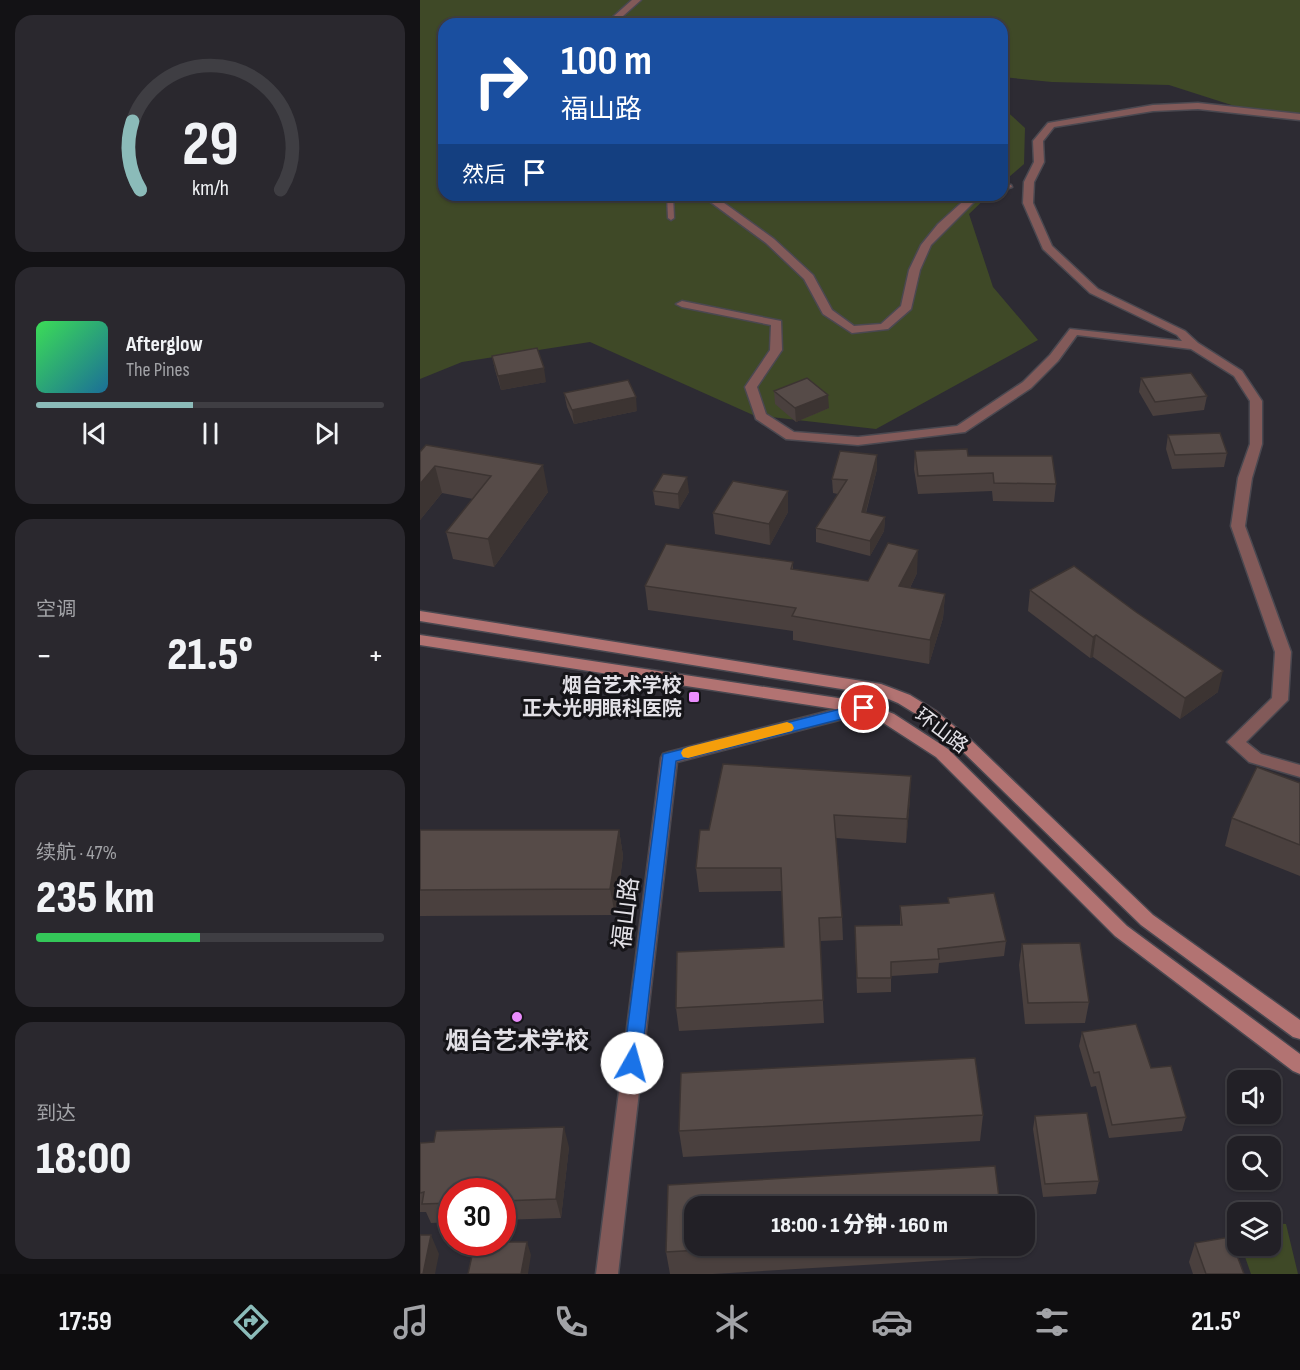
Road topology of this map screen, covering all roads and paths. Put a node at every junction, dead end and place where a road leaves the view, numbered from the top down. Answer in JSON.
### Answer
{"nodes":[{"id":1,"x":637,"y":0,"type":"edge"},
{"id":2,"x":616,"y":18,"type":"edge"},
{"id":3,"x":1300,"y":117,"type":"edge"},
{"id":4,"x":670,"y":201,"type":"edge"},
{"id":5,"x":714,"y":201,"type":"edge"},
{"id":6,"x":970,"y":201,"type":"edge"},
{"id":7,"x":671,"y":218,"type":"dead end"},
{"id":8,"x":682,"y":304,"type":"dead end"},
{"id":9,"x":1194,"y":346,"type":"junction"},
{"id":10,"x":420,"y":616,"type":"edge"},
{"id":11,"x":420,"y":640,"type":"edge"},
{"id":12,"x":864,"y":708,"type":"junction"},
{"id":13,"x":1300,"y":771,"type":"edge"},
{"id":14,"x":1300,"y":1031,"type":"edge"},
{"id":15,"x":1300,"y":1065,"type":"edge"},
{"id":16,"x":607,"y":1274,"type":"edge"}],
"edges":[{"from":1,"to":2,"type":"street"},
{"from":3,"to":9,"type":"street"},
{"from":4,"to":7,"type":"lane"},
{"from":5,"to":6,"type":"street"},
{"from":8,"to":9,"type":"street"},
{"from":9,"to":13,"type":"street"},
{"from":10,"to":14,"type":"main road","name":"环山路"},
{"from":11,"to":12,"type":"main road","name":"环山路"},
{"from":12,"to":15,"type":"main road","name":"环山路"},
{"from":12,"to":16,"type":"street","name":"福山路"}]}
